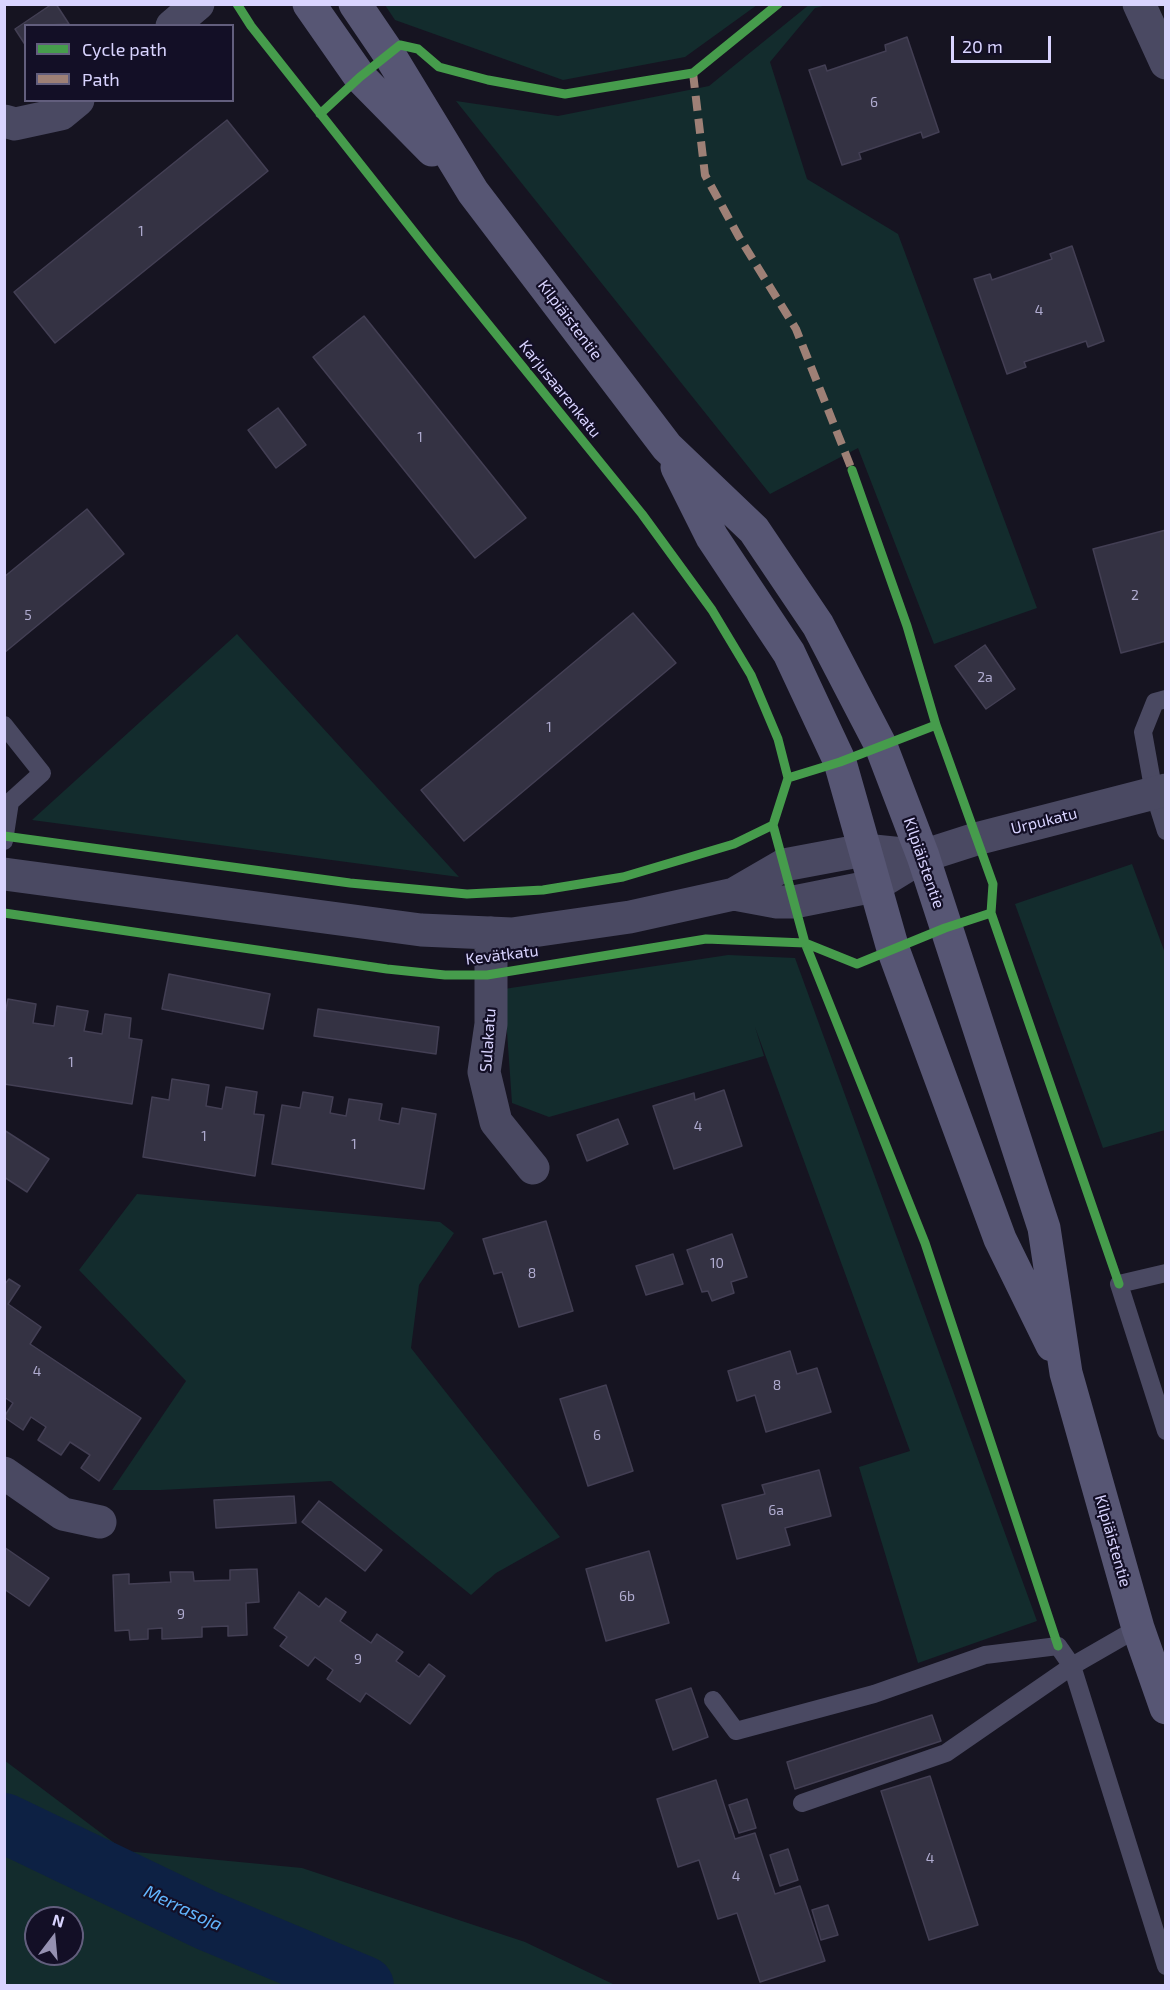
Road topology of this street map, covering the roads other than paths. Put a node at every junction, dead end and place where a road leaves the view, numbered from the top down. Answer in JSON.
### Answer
{"nodes":[{"id":1,"x":198,"y":4,"type":"edge"},
{"id":2,"x":309,"y":4,"type":"edge"},
{"id":3,"x":356,"y":4,"type":"edge"},
{"id":4,"x":1139,"y":4,"type":"edge"},
{"id":5,"x":174,"y":24,"type":"edge"},
{"id":6,"x":1166,"y":63,"type":"edge"},
{"id":7,"x":76,"y":102,"type":"edge"},
{"id":8,"x":4,"y":121,"type":"edge"},
{"id":9,"x":472,"y":192,"type":"junction"},
{"id":10,"x":667,"y":447,"type":"junction"},
{"id":11,"x":1166,"y":699,"type":"edge"},
{"id":12,"x":4,"y":725,"type":"edge"},
{"id":13,"x":1160,"y":792,"type":"edge"},
{"id":14,"x":1166,"y":831,"type":"edge"},
{"id":15,"x":4,"y":841,"type":"edge"},
{"id":16,"x":864,"y":850,"type":"junction"},
{"id":17,"x":923,"y":856,"type":"junction"},
{"id":18,"x":4,"y":874,"type":"edge"},
{"id":19,"x":874,"y":886,"type":"junction"},
{"id":20,"x":734,"y":894,"type":"junction"},
{"id":21,"x":491,"y":933,"type":"junction"},
{"id":22,"x":533,"y":1168,"type":"dead end"},
{"id":23,"x":1166,"y":1273,"type":"edge"},
{"id":24,"x":1066,"y":1373,"type":"junction"},
{"id":25,"x":1166,"y":1431,"type":"edge"},
{"id":26,"x":4,"y":1473,"type":"edge"},
{"id":27,"x":100,"y":1522,"type":"dead end"},
{"id":28,"x":1138,"y":1628,"type":"junction"},
{"id":29,"x":1072,"y":1666,"type":"junction"},
{"id":30,"x":713,"y":1700,"type":"dead end"},
{"id":31,"x":1166,"y":1708,"type":"edge"},
{"id":32,"x":802,"y":1803,"type":"dead end"},
{"id":33,"x":1166,"y":1966,"type":"edge"}],
"edges":[{"from":1,"to":5,"type":"street"},
{"from":2,"to":9,"type":"street","name":"Kilpiäistentie"},
{"from":3,"to":9,"type":"street","name":"Kilpiäistentie"},
{"from":4,"to":6,"type":"street"},
{"from":7,"to":8,"type":"street"},
{"from":9,"to":10,"type":"street","name":"Kilpiäistentie"},
{"from":10,"to":16,"type":"street","name":"Kilpiäistentie"},
{"from":10,"to":17,"type":"street","name":"Kilpiäistentie"},
{"from":11,"to":13,"type":"lane"},
{"from":12,"to":15,"type":"lane"},
{"from":13,"to":14,"type":"lane"},
{"from":13,"to":17,"type":"street","name":"Urpukatu"},
{"from":16,"to":17,"type":"street","name":"Kevätkatu"},
{"from":16,"to":19,"type":"street","name":"Kilpiäistentie"},
{"from":16,"to":20,"type":"street","name":"Kevätkatu"},
{"from":17,"to":19,"type":"street","name":"Kevätkatu"},
{"from":17,"to":24,"type":"street","name":"Kilpiäistentie"},
{"from":18,"to":21,"type":"street","name":"Kevätkatu"},
{"from":19,"to":20,"type":"street","name":"Kevätkatu"},
{"from":19,"to":24,"type":"street","name":"Kilpiäistentie"},
{"from":20,"to":21,"type":"street","name":"Kevätkatu"},
{"from":21,"to":22,"type":"street","name":"Sulakatu"},
{"from":23,"to":25,"type":"lane"},
{"from":24,"to":28,"type":"street","name":"Kilpiäistentie"},
{"from":26,"to":27,"type":"street"},
{"from":28,"to":29,"type":"lane"},
{"from":28,"to":31,"type":"street","name":"Kilpiäistentie"},
{"from":29,"to":30,"type":"lane"},
{"from":29,"to":32,"type":"lane"},
{"from":29,"to":33,"type":"lane"}]}
